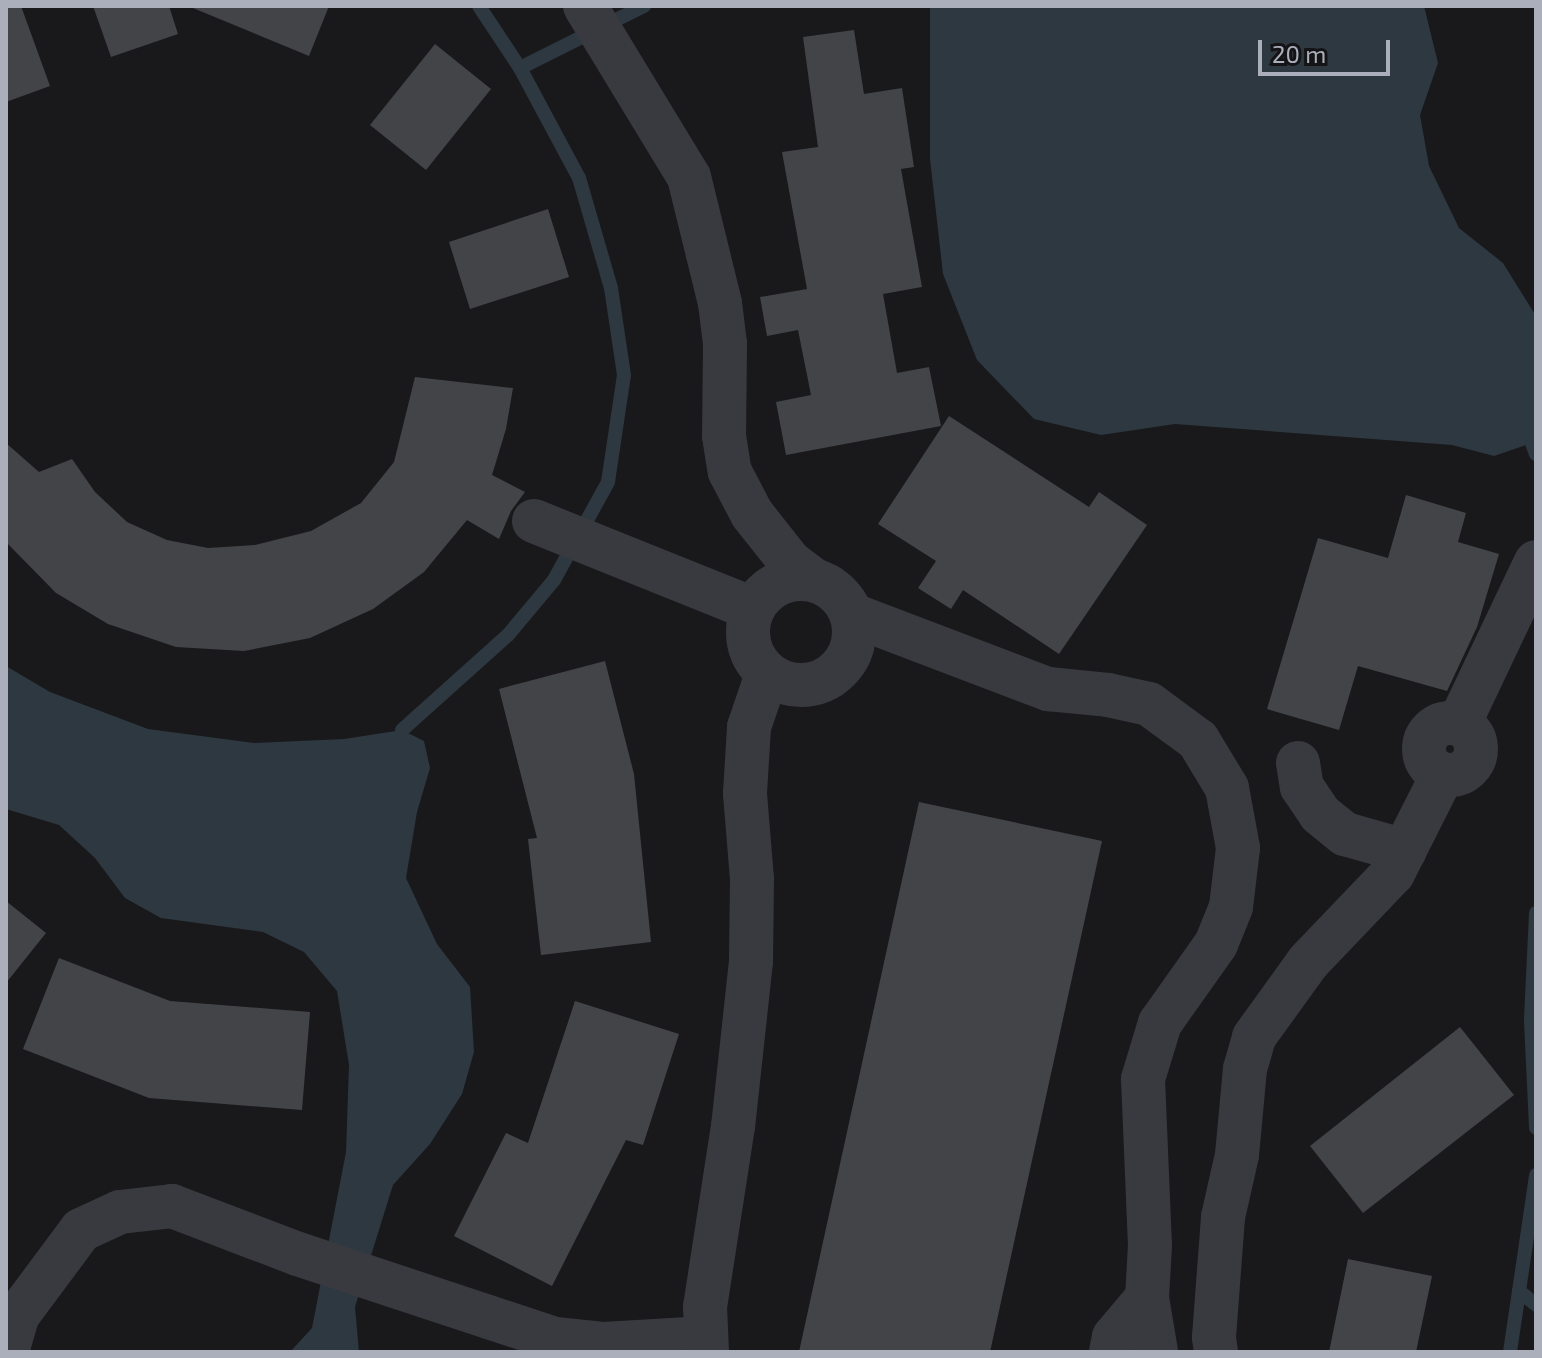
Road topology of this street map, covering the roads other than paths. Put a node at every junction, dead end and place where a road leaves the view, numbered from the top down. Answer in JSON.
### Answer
{"nodes":[{"id":1,"x":585,"y":6,"type":"edge"},
{"id":2,"x":542,"y":524,"type":"dead end"},
{"id":3,"x":1536,"y":562,"type":"edge"},
{"id":4,"x":814,"y":580,"type":"junction"},
{"id":5,"x":753,"y":609,"type":"junction"},
{"id":6,"x":853,"y":615,"type":"junction"},
{"id":7,"x":767,"y":674,"type":"junction"},
{"id":8,"x":1298,"y":763,"type":"dead end"},
{"id":9,"x":1405,"y":851,"type":"junction"},
{"id":10,"x":1147,"y":1298,"type":"junction"},
{"id":11,"x":707,"y":1345,"type":"edge"},
{"id":12,"x":7,"y":1352,"type":"edge"},
{"id":13,"x":1111,"y":1352,"type":"edge"},
{"id":14,"x":1156,"y":1352,"type":"edge"},
{"id":15,"x":1216,"y":1352,"type":"edge"}],
"edges":[{"from":1,"to":4,"type":"lane"},
{"from":2,"to":5,"type":"lane"},
{"from":3,"to":9,"type":"lane"},
{"from":4,"to":5,"type":"lane"},
{"from":4,"to":6,"type":"lane"},
{"from":5,"to":7,"type":"lane"},
{"from":6,"to":7,"type":"lane"},
{"from":6,"to":10,"type":"lane"},
{"from":7,"to":11,"type":"lane"},
{"from":8,"to":9,"type":"lane"},
{"from":9,"to":15,"type":"lane"},
{"from":10,"to":13,"type":"lane"},
{"from":10,"to":14,"type":"lane"},
{"from":11,"to":12,"type":"lane"}]}
